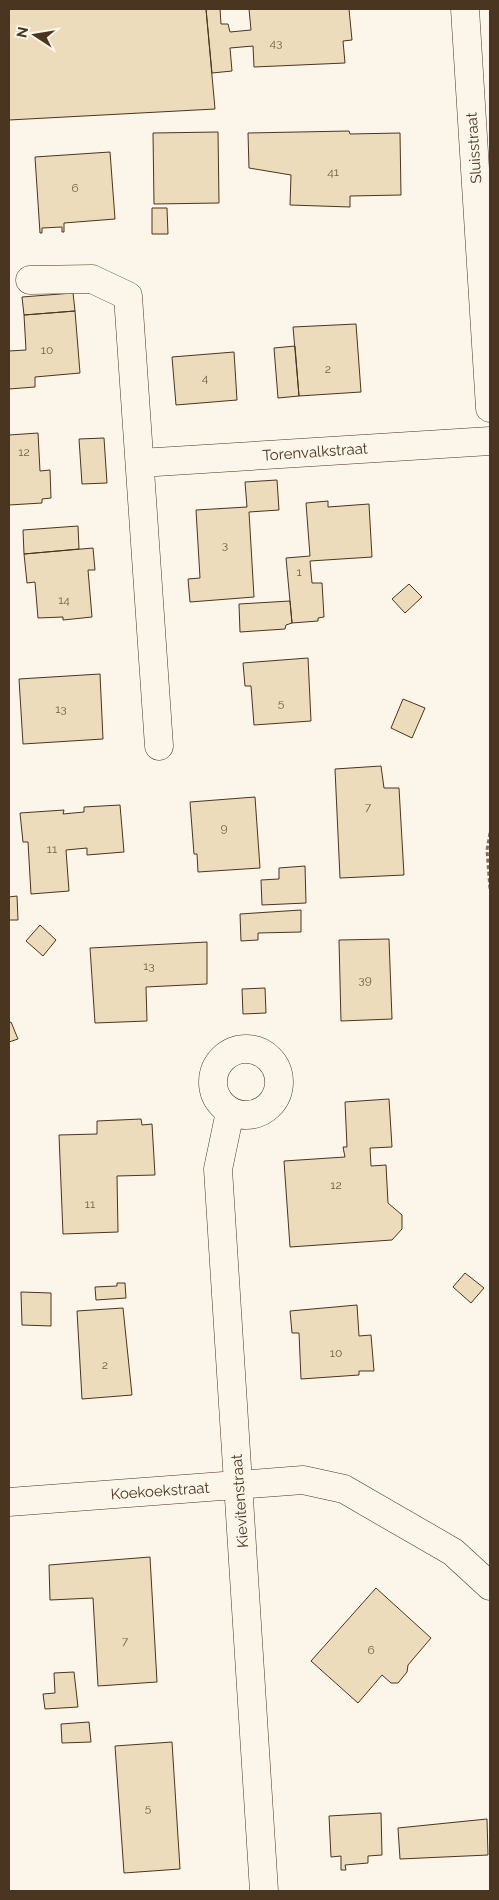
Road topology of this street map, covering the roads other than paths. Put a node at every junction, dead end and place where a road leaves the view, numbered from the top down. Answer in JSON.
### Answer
{"nodes":[{"id":1,"x":465,"y":9,"type":"edge"},
{"id":2,"x":30,"y":280,"type":"dead end"},
{"id":3,"x":490,"y":408,"type":"edge"},
{"id":4,"x":490,"y":441,"type":"edge"},
{"id":5,"x":140,"y":463,"type":"junction"},
{"id":6,"x":159,"y":746,"type":"dead end"},
{"id":7,"x":230,"y":1112,"type":"dead end"},
{"id":8,"x":239,"y":1485,"type":"junction"},
{"id":9,"x":9,"y":1502,"type":"edge"},
{"id":10,"x":490,"y":1586,"type":"edge"},
{"id":11,"x":264,"y":1891,"type":"edge"}],
"edges":[{"from":1,"to":3,"type":"street","name":"Sluisstraat"},
{"from":2,"to":5,"type":"street"},
{"from":4,"to":5,"type":"street","name":"Torenvalkstraat"},
{"from":5,"to":6,"type":"street"},
{"from":7,"to":8,"type":"street","name":"Kievitenstraat"},
{"from":8,"to":9,"type":"street","name":"Koekoekstraat"},
{"from":8,"to":10,"type":"street","name":"Koekoekstraat"},
{"from":8,"to":11,"type":"street","name":"Kievitenstraat"}]}
